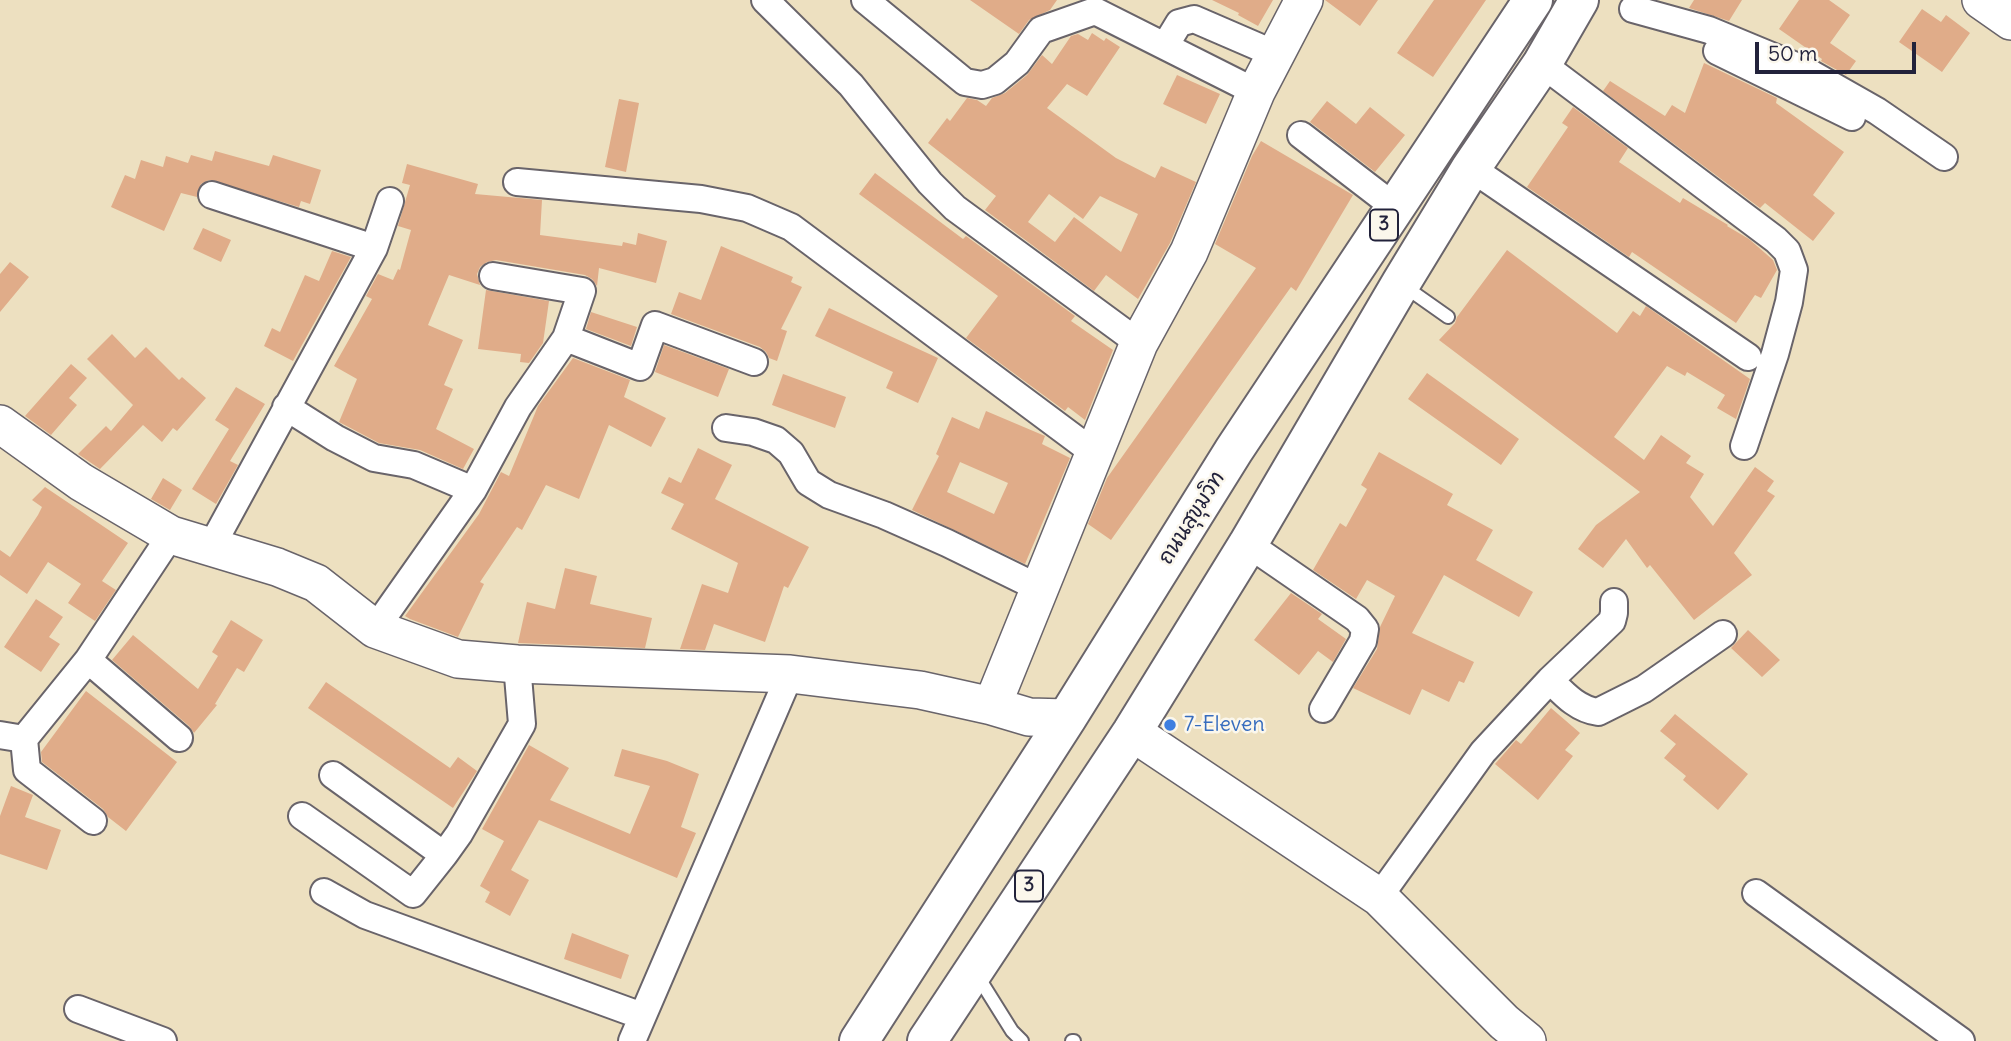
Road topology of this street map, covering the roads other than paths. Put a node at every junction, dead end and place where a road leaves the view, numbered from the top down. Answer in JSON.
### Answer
{"nodes":[{"id":1,"x":765,"y":0,"type":"edge"},
{"id":2,"x":865,"y":0,"type":"edge"},
{"id":3,"x":1304,"y":0,"type":"edge"},
{"id":4,"x":1533,"y":0,"type":"edge"},
{"id":5,"x":1578,"y":0,"type":"edge"},
{"id":6,"x":1981,"y":0,"type":"edge"},
{"id":7,"x":1623,"y":5,"type":"edge"},
{"id":8,"x":1089,"y":6,"type":"edge"},
{"id":9,"x":2011,"y":21,"type":"edge"},
{"id":10,"x":1165,"y":46,"type":"junction"},
{"id":11,"x":1275,"y":54,"type":"junction"},
{"id":12,"x":1487,"y":70,"type":"junction"},
{"id":13,"x":1531,"y":79,"type":"junction"},
{"id":14,"x":1256,"y":92,"type":"junction"},
{"id":15,"x":1852,"y":117,"type":"dead end"},
{"id":16,"x":1301,"y":135,"type":"dead end"},
{"id":17,"x":1944,"y":157,"type":"dead end"},
{"id":18,"x":1471,"y":168,"type":"junction"},
{"id":19,"x":517,"y":182,"type":"dead end"},
{"id":20,"x":212,"y":195,"type":"dead end"},
{"id":21,"x":390,"y":201,"type":"dead end"},
{"id":22,"x":1396,"y":208,"type":"junction"},
{"id":23,"x":374,"y":248,"type":"junction"},
{"id":24,"x":493,"y":275,"type":"dead end"},
{"id":25,"x":1401,"y":283,"type":"junction"},
{"id":26,"x":1448,"y":317,"type":"dead end"},
{"id":27,"x":566,"y":338,"type":"junction"},
{"id":28,"x":1139,"y":343,"type":"junction"},
{"id":29,"x":1748,"y":357,"type":"dead end"},
{"id":30,"x":754,"y":362,"type":"dead end"},
{"id":31,"x":286,"y":407,"type":"junction"},
{"id":32,"x":0,"y":424,"type":"edge"},
{"id":33,"x":726,"y":428,"type":"dead end"},
{"id":34,"x":1744,"y":446,"type":"dead end"},
{"id":35,"x":1093,"y":452,"type":"junction"},
{"id":36,"x":473,"y":490,"type":"junction"},
{"id":37,"x":171,"y":535,"type":"junction"},
{"id":38,"x":1248,"y":544,"type":"junction"},
{"id":39,"x":211,"y":547,"type":"junction"},
{"id":40,"x":1039,"y":589,"type":"junction"},
{"id":41,"x":1614,"y":602,"type":"dead end"},
{"id":42,"x":375,"y":629,"type":"junction"},
{"id":43,"x":1723,"y":634,"type":"dead end"},
{"id":44,"x":88,"y":660,"type":"junction"},
{"id":45,"x":517,"y":664,"type":"junction"},
{"id":46,"x":790,"y":674,"type":"junction"},
{"id":47,"x":1550,"y":680,"type":"junction"},
{"id":48,"x":992,"y":706,"type":"junction"},
{"id":49,"x":1323,"y":709,"type":"dead end"},
{"id":50,"x":1067,"y":718,"type":"junction"},
{"id":51,"x":1132,"y":732,"type":"junction"},
{"id":52,"x":12,"y":737,"type":"edge"},
{"id":53,"x":179,"y":738,"type":"dead end"},
{"id":54,"x":333,"y":775,"type":"dead end"},
{"id":55,"x":302,"y":816,"type":"dead end"},
{"id":56,"x":93,"y":821,"type":"dead end"},
{"id":57,"x":444,"y":855,"type":"junction"},
{"id":58,"x":324,"y":892,"type":"dead end"},
{"id":59,"x":1755,"y":893,"type":"dead end"},
{"id":60,"x":1379,"y":897,"type":"junction"},
{"id":61,"x":973,"y":969,"type":"junction"},
{"id":62,"x":78,"y":1009,"type":"dead end"},
{"id":63,"x":642,"y":1016,"type":"junction"},
{"id":64,"x":163,"y":1041,"type":"edge"},
{"id":65,"x":632,"y":1041,"type":"edge"},
{"id":66,"x":859,"y":1041,"type":"edge"},
{"id":67,"x":927,"y":1041,"type":"edge"},
{"id":68,"x":1022,"y":1041,"type":"edge"},
{"id":69,"x":1527,"y":1041,"type":"edge"},
{"id":70,"x":1961,"y":1041,"type":"edge"}],
"edges":[{"from":1,"to":28,"type":"street"},
{"from":2,"to":8,"type":"street"},
{"from":3,"to":11,"type":"street"},
{"from":4,"to":12,"type":"main road","name":"ถนนสุขุมวิท","number":"3"},
{"from":5,"to":13,"type":"main road","number":"3"},
{"from":6,"to":9,"type":"street"},
{"from":7,"to":15,"type":"street"},
{"from":7,"to":17,"type":"street"},
{"from":8,"to":10,"type":"street"},
{"from":10,"to":11,"type":"street"},
{"from":10,"to":14,"type":"street"},
{"from":11,"to":14,"type":"street"},
{"from":12,"to":13,"type":"main road"},
{"from":12,"to":22,"type":"main road","name":"ถนนสุขุมวิท","number":"3"},
{"from":13,"to":18,"type":"main road","number":"3"},
{"from":13,"to":34,"type":"street"},
{"from":14,"to":28,"type":"street"},
{"from":16,"to":22,"type":"street"},
{"from":18,"to":25,"type":"main road","number":"3"},
{"from":18,"to":29,"type":"street"},
{"from":19,"to":35,"type":"street"},
{"from":20,"to":23,"type":"street"},
{"from":21,"to":23,"type":"street"},
{"from":22,"to":50,"type":"main road","name":"ถนนสุขุมวิท","number":"3"},
{"from":23,"to":31,"type":"street"},
{"from":24,"to":27,"type":"street"},
{"from":25,"to":26,"type":"lane"},
{"from":25,"to":38,"type":"main road","number":"3"},
{"from":27,"to":30,"type":"street"},
{"from":27,"to":36,"type":"street"},
{"from":28,"to":35,"type":"street"},
{"from":31,"to":36,"type":"street"},
{"from":31,"to":39,"type":"street"},
{"from":32,"to":37,"type":"street"},
{"from":33,"to":40,"type":"street"},
{"from":35,"to":40,"type":"street"},
{"from":36,"to":42,"type":"street"},
{"from":37,"to":39,"type":"street"},
{"from":37,"to":44,"type":"street"},
{"from":38,"to":49,"type":"street"},
{"from":38,"to":51,"type":"main road","number":"3"},
{"from":39,"to":42,"type":"street"},
{"from":40,"to":48,"type":"street"},
{"from":41,"to":47,"type":"street"},
{"from":42,"to":45,"type":"street"},
{"from":43,"to":47,"type":"street"},
{"from":44,"to":52,"type":"street"},
{"from":44,"to":53,"type":"street"},
{"from":45,"to":46,"type":"street"},
{"from":45,"to":57,"type":"street"},
{"from":46,"to":48,"type":"street"},
{"from":46,"to":63,"type":"street"},
{"from":47,"to":60,"type":"street"},
{"from":48,"to":50,"type":"street"},
{"from":50,"to":51,"type":"main road"},
{"from":50,"to":66,"type":"main road","name":"ถนนสุขุมวิท","number":"3"},
{"from":51,"to":60,"type":"street"},
{"from":51,"to":61,"type":"main road","number":"3"},
{"from":52,"to":56,"type":"street"},
{"from":54,"to":57,"type":"street"},
{"from":55,"to":57,"type":"street"},
{"from":58,"to":63,"type":"street"},
{"from":59,"to":70,"type":"street"},
{"from":60,"to":69,"type":"street"},
{"from":61,"to":67,"type":"main road","number":"3"},
{"from":61,"to":68,"type":"lane"},
{"from":62,"to":64,"type":"street"},
{"from":63,"to":65,"type":"street"}]}
